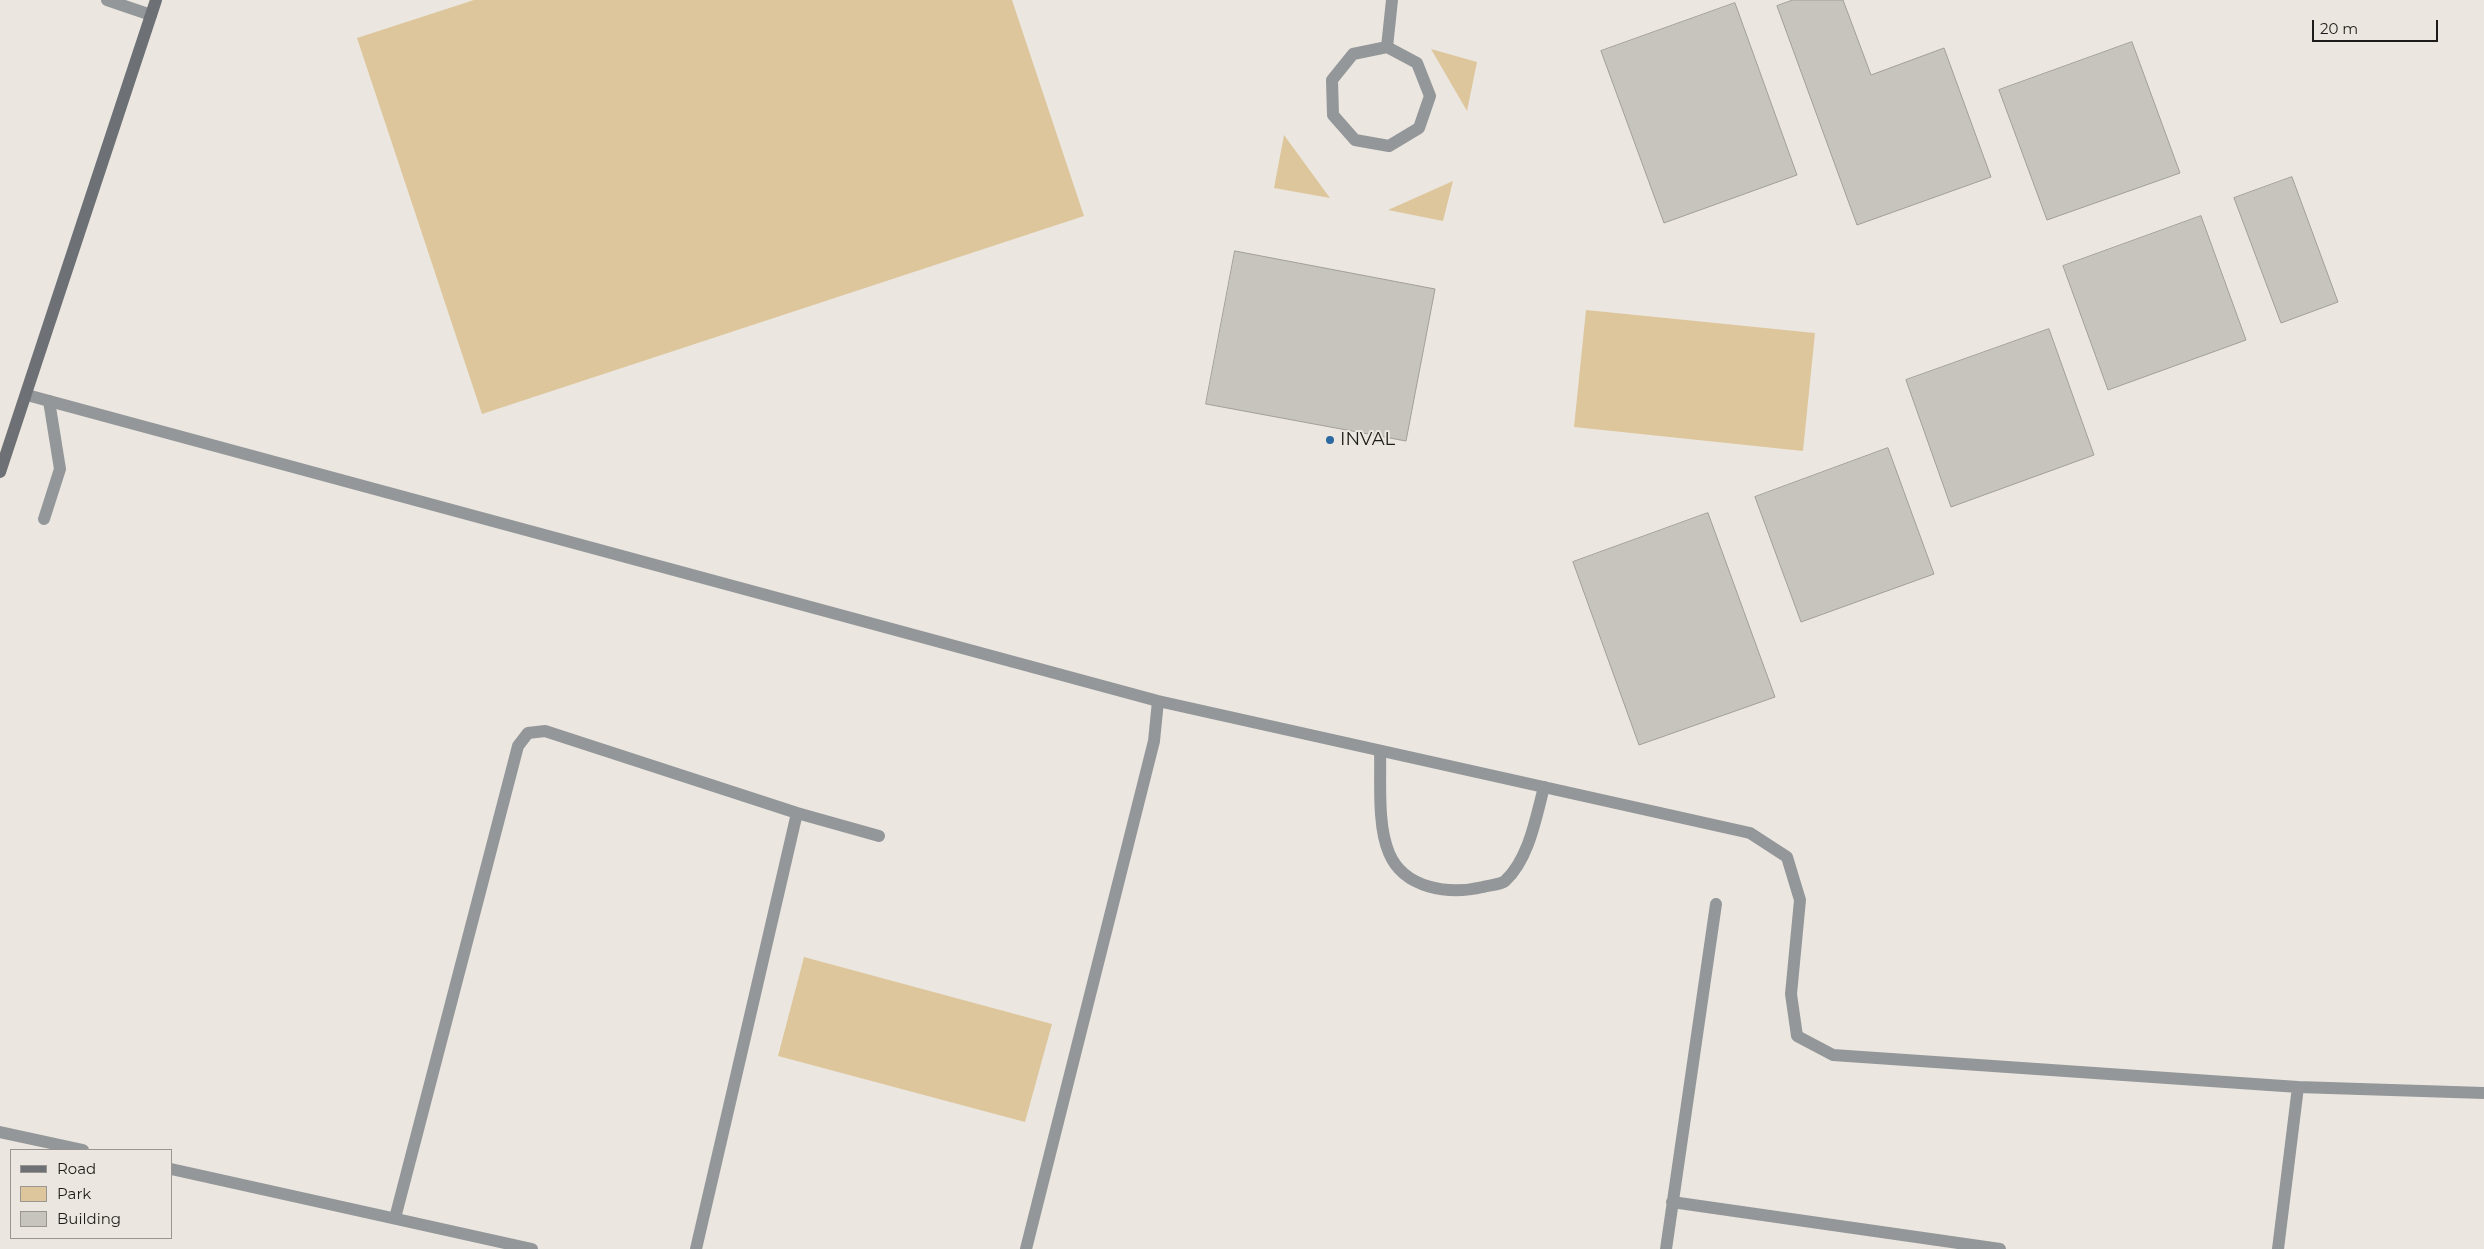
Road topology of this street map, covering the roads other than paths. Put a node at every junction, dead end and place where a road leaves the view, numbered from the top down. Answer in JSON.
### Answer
{"nodes":[{"id":1,"x":107,"y":0,"type":"edge"},
{"id":2,"x":156,"y":0,"type":"edge"},
{"id":3,"x":1392,"y":0,"type":"edge"},
{"id":4,"x":151,"y":15,"type":"junction"},
{"id":5,"x":1388,"y":47,"type":"junction"},
{"id":6,"x":27,"y":395,"type":"junction"},
{"id":7,"x":49,"y":401,"type":"junction"},
{"id":8,"x":0,"y":472,"type":"edge"},
{"id":9,"x":44,"y":519,"type":"dead end"},
{"id":10,"x":1158,"y":701,"type":"junction"},
{"id":11,"x":1380,"y":751,"type":"junction"},
{"id":12,"x":1544,"y":788,"type":"junction"},
{"id":13,"x":797,"y":813,"type":"junction"},
{"id":14,"x":879,"y":836,"type":"dead end"},
{"id":15,"x":1716,"y":904,"type":"dead end"},
{"id":16,"x":2298,"y":1087,"type":"junction"},
{"id":17,"x":2484,"y":1093,"type":"edge"},
{"id":18,"x":0,"y":1132,"type":"edge"},
{"id":19,"x":78,"y":1149,"type":"edge"},
{"id":20,"x":172,"y":1169,"type":"edge"},
{"id":21,"x":1672,"y":1202,"type":"junction"},
{"id":22,"x":395,"y":1218,"type":"junction"},
{"id":23,"x":532,"y":1249,"type":"edge"},
{"id":24,"x":696,"y":1249,"type":"edge"},
{"id":25,"x":1026,"y":1249,"type":"edge"},
{"id":26,"x":1666,"y":1249,"type":"edge"},
{"id":27,"x":2000,"y":1249,"type":"edge"},
{"id":28,"x":2278,"y":1249,"type":"edge"}],
"edges":[{"from":1,"to":4,"type":"street"},
{"from":2,"to":4,"type":"main road"},
{"from":3,"to":5,"type":"street"},
{"from":4,"to":6,"type":"main road"},
{"from":5,"to":5,"type":"street"},
{"from":6,"to":7,"type":"street"},
{"from":6,"to":8,"type":"main road"},
{"from":7,"to":9,"type":"street"},
{"from":7,"to":10,"type":"street"},
{"from":10,"to":11,"type":"street"},
{"from":10,"to":25,"type":"street"},
{"from":11,"to":12,"type":"street"},
{"from":11,"to":12,"type":"street"},
{"from":12,"to":16,"type":"street"},
{"from":13,"to":14,"type":"street"},
{"from":13,"to":22,"type":"street"},
{"from":13,"to":24,"type":"street"},
{"from":15,"to":21,"type":"street"},
{"from":16,"to":17,"type":"street"},
{"from":16,"to":28,"type":"street"},
{"from":18,"to":19,"type":"street"},
{"from":20,"to":22,"type":"street"},
{"from":21,"to":26,"type":"street"},
{"from":21,"to":27,"type":"street"},
{"from":22,"to":23,"type":"street"}]}
